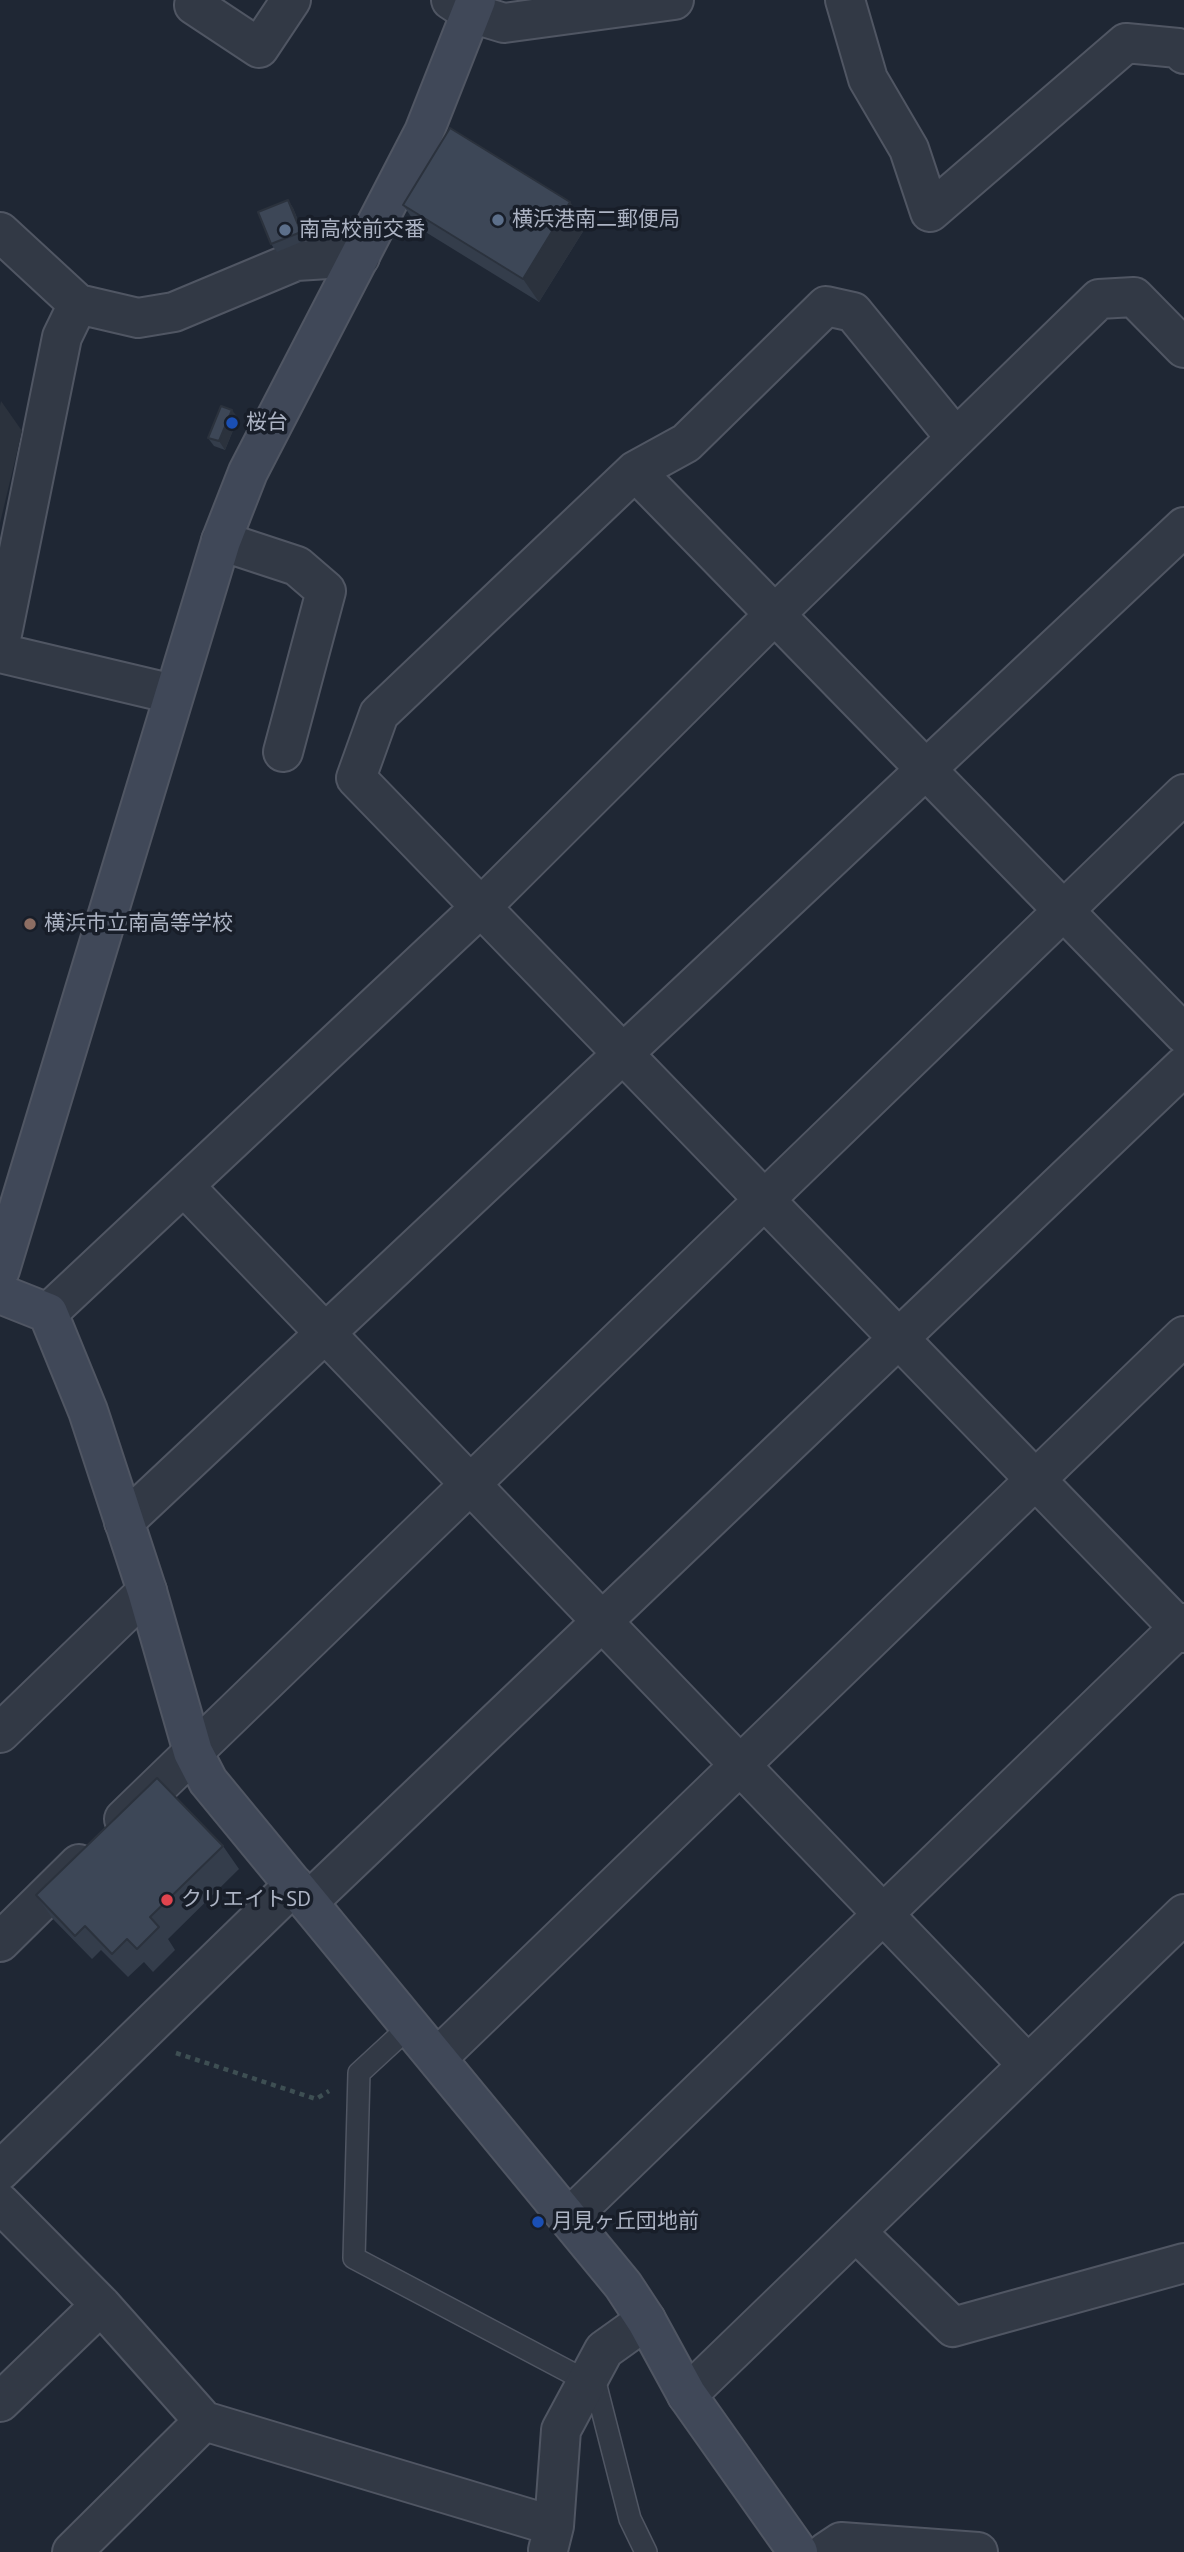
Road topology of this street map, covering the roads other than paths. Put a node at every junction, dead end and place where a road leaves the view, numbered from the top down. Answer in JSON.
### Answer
{"nodes":[{"id":1,"x":197,"y":0,"type":"edge"},
{"id":2,"x":291,"y":0,"type":"edge"},
{"id":3,"x":674,"y":0,"type":"edge"},
{"id":4,"x":845,"y":0,"type":"edge"},
{"id":5,"x":466,"y":4,"type":"edge"},
{"id":6,"x":1184,"y":54,"type":"edge"},
{"id":7,"x":6,"y":248,"type":"edge"},
{"id":8,"x":360,"y":257,"type":"junction"},
{"id":9,"x":78,"y":304,"type":"junction"},
{"id":10,"x":1184,"y":348,"type":"edge"},
{"id":11,"x":955,"y":437,"type":"junction"},
{"id":12,"x":635,"y":471,"type":"junction"},
{"id":13,"x":1184,"y":527,"type":"edge"},
{"id":14,"x":221,"y":541,"type":"junction"},
{"id":15,"x":774,"y":615,"type":"junction"},
{"id":16,"x":0,"y":645,"type":"edge"},
{"id":17,"x":0,"y":653,"type":"edge"},
{"id":18,"x":173,"y":694,"type":"junction"},
{"id":19,"x":283,"y":752,"type":"dead end"},
{"id":20,"x":926,"y":769,"type":"junction"},
{"id":21,"x":1184,"y":794,"type":"edge"},
{"id":22,"x":481,"y":907,"type":"junction"},
{"id":23,"x":1063,"y":910,"type":"junction"},
{"id":24,"x":1184,"y":1034,"type":"edge"},
{"id":25,"x":623,"y":1054,"type":"junction"},
{"id":26,"x":1184,"y":1066,"type":"edge"},
{"id":27,"x":184,"y":1186,"type":"junction"},
{"id":28,"x":764,"y":1199,"type":"junction"},
{"id":29,"x":0,"y":1270,"type":"edge"},
{"id":30,"x":0,"y":1294,"type":"edge"},
{"id":31,"x":48,"y":1313,"type":"junction"},
{"id":32,"x":325,"y":1334,"type":"junction"},
{"id":33,"x":1184,"y":1336,"type":"edge"},
{"id":34,"x":898,"y":1338,"type":"junction"},
{"id":35,"x":1036,"y":1479,"type":"junction"},
{"id":36,"x":470,"y":1484,"type":"junction"},
{"id":37,"x":124,"y":1522,"type":"junction"},
{"id":38,"x":147,"y":1591,"type":"junction"},
{"id":39,"x":602,"y":1622,"type":"junction"},
{"id":40,"x":1182,"y":1628,"type":"edge"},
{"id":41,"x":0,"y":1733,"type":"edge"},
{"id":42,"x":193,"y":1752,"type":"junction"},
{"id":43,"x":740,"y":1765,"type":"junction"},
{"id":44,"x":301,"y":1893,"type":"junction"},
{"id":45,"x":883,"y":1914,"type":"junction"},
{"id":46,"x":1184,"y":1914,"type":"edge"},
{"id":47,"x":7,"y":1921,"type":"edge"},
{"id":48,"x":410,"y":2026,"type":"junction"},
{"id":49,"x":438,"y":2058,"type":"junction"},
{"id":50,"x":1028,"y":2065,"type":"junction"},
{"id":51,"x":0,"y":2171,"type":"edge"},
{"id":52,"x":0,"y":2203,"type":"edge"},
{"id":53,"x":569,"y":2218,"type":"junction"},
{"id":54,"x":856,"y":2232,"type":"junction"},
{"id":55,"x":1184,"y":2263,"type":"edge"},
{"id":56,"x":101,"y":2305,"type":"junction"},
{"id":57,"x":646,"y":2320,"type":"junction"},
{"id":58,"x":587,"y":2381,"type":"junction"},
{"id":59,"x":687,"y":2395,"type":"junction"},
{"id":60,"x":0,"y":2402,"type":"edge"},
{"id":61,"x":204,"y":2421,"type":"junction"},
{"id":62,"x":551,"y":2539,"type":"edge"},
{"id":63,"x":84,"y":2548,"type":"edge"},
{"id":64,"x":646,"y":2552,"type":"edge"},
{"id":65,"x":798,"y":2552,"type":"edge"},
{"id":66,"x":826,"y":2552,"type":"edge"},
{"id":67,"x":978,"y":2552,"type":"edge"}],
"edges":[{"from":1,"to":2,"type":"street"},
{"from":3,"to":5,"type":"street"},
{"from":4,"to":6,"type":"street"},
{"from":5,"to":8,"type":"street"},
{"from":7,"to":9,"type":"street"},
{"from":8,"to":9,"type":"street"},
{"from":8,"to":14,"type":"street"},
{"from":9,"to":16,"type":"street"},
{"from":10,"to":11,"type":"street"},
{"from":11,"to":12,"type":"street"},
{"from":11,"to":15,"type":"street"},
{"from":12,"to":15,"type":"street"},
{"from":12,"to":22,"type":"street"},
{"from":13,"to":20,"type":"street"},
{"from":14,"to":18,"type":"street"},
{"from":14,"to":19,"type":"street"},
{"from":15,"to":20,"type":"street"},
{"from":15,"to":22,"type":"street"},
{"from":17,"to":18,"type":"street"},
{"from":18,"to":29,"type":"street"},
{"from":20,"to":23,"type":"street"},
{"from":20,"to":25,"type":"street"},
{"from":21,"to":23,"type":"street"},
{"from":22,"to":25,"type":"street"},
{"from":22,"to":27,"type":"street"},
{"from":23,"to":24,"type":"street"},
{"from":23,"to":28,"type":"street"},
{"from":25,"to":28,"type":"street"},
{"from":25,"to":32,"type":"street"},
{"from":26,"to":34,"type":"street"},
{"from":27,"to":31,"type":"street"},
{"from":27,"to":32,"type":"street"},
{"from":28,"to":34,"type":"street"},
{"from":28,"to":36,"type":"street"},
{"from":30,"to":31,"type":"street"},
{"from":31,"to":37,"type":"street"},
{"from":32,"to":36,"type":"street"},
{"from":32,"to":37,"type":"street"},
{"from":33,"to":35,"type":"street"},
{"from":34,"to":35,"type":"street"},
{"from":34,"to":39,"type":"street"},
{"from":35,"to":40,"type":"street"},
{"from":35,"to":43,"type":"street"},
{"from":36,"to":39,"type":"street"},
{"from":36,"to":42,"type":"street"},
{"from":37,"to":38,"type":"street"},
{"from":38,"to":41,"type":"street"},
{"from":38,"to":42,"type":"street"},
{"from":39,"to":43,"type":"street"},
{"from":39,"to":44,"type":"street"},
{"from":40,"to":45,"type":"street"},
{"from":42,"to":44,"type":"street"},
{"from":42,"to":47,"type":"street"},
{"from":43,"to":45,"type":"street"},
{"from":43,"to":49,"type":"street"},
{"from":44,"to":48,"type":"street"},
{"from":44,"to":51,"type":"street"},
{"from":45,"to":50,"type":"street"},
{"from":45,"to":53,"type":"street"},
{"from":46,"to":50,"type":"street"},
{"from":48,"to":49,"type":"street"},
{"from":48,"to":58,"type":"lane"},
{"from":49,"to":53,"type":"street"},
{"from":50,"to":54,"type":"street"},
{"from":52,"to":56,"type":"street"},
{"from":53,"to":57,"type":"street"},
{"from":54,"to":55,"type":"street"},
{"from":54,"to":59,"type":"street"},
{"from":56,"to":60,"type":"street"},
{"from":56,"to":61,"type":"street"},
{"from":57,"to":58,"type":"street"},
{"from":57,"to":59,"type":"street"},
{"from":58,"to":62,"type":"street"},
{"from":58,"to":64,"type":"lane"},
{"from":59,"to":65,"type":"street"},
{"from":61,"to":62,"type":"street"},
{"from":61,"to":63,"type":"street"},
{"from":66,"to":67,"type":"street"}]}
